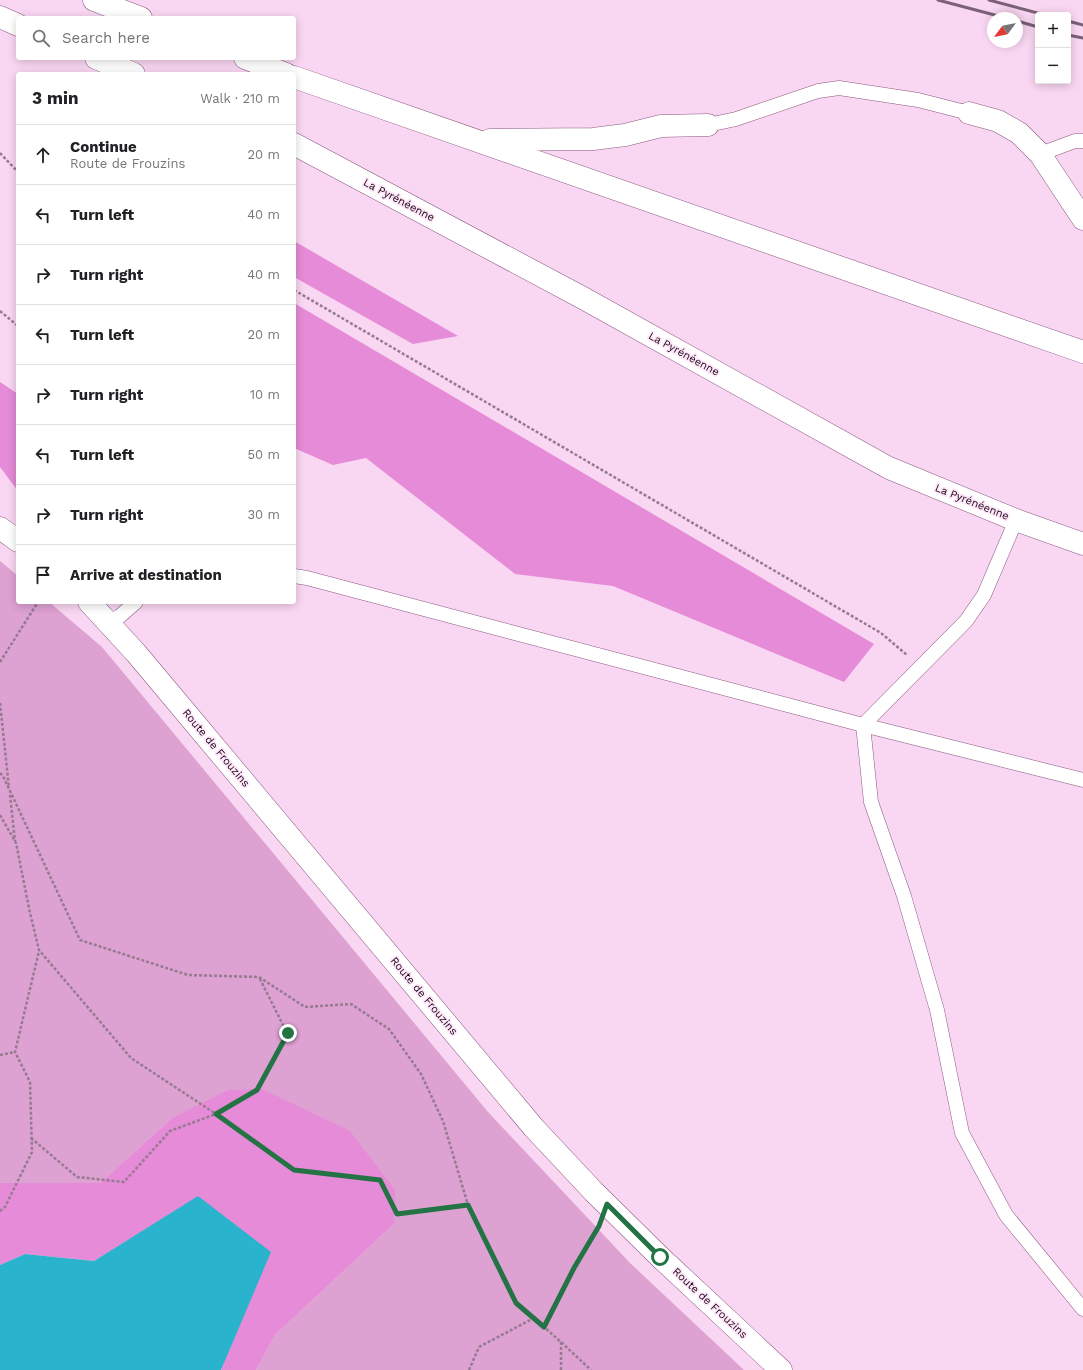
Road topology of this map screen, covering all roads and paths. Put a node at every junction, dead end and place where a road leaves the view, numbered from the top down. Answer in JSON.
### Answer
{"nodes":[{"id":1,"x":94,"y":0,"type":"edge"},
{"id":2,"x":136,"y":16,"type":"edge"},
{"id":3,"x":0,"y":17,"type":"edge"},
{"id":4,"x":16,"y":24,"type":"edge"},
{"id":5,"x":101,"y":60,"type":"edge"},
{"id":6,"x":250,"y":60,"type":"edge"},
{"id":7,"x":129,"y":72,"type":"edge"},
{"id":8,"x":281,"y":72,"type":"edge"},
{"id":9,"x":296,"y":78,"type":"edge"},
{"id":10,"x":969,"y":113,"type":"joint"},
{"id":11,"x":708,"y":125,"type":"joint"},
{"id":12,"x":474,"y":140,"type":"junction"},
{"id":13,"x":1083,"y":141,"type":"edge"},
{"id":14,"x":296,"y":145,"type":"edge"},
{"id":15,"x":0,"y":153,"type":"edge"},
{"id":16,"x":1040,"y":154,"type":"junction"},
{"id":17,"x":16,"y":170,"type":"edge"},
{"id":18,"x":1083,"y":219,"type":"edge"},
{"id":19,"x":296,"y":291,"type":"edge"},
{"id":20,"x":0,"y":311,"type":"edge"},
{"id":21,"x":16,"y":324,"type":"edge"},
{"id":22,"x":1083,"y":352,"type":"edge"},
{"id":23,"x":1016,"y":520,"type":"junction"},
{"id":24,"x":0,"y":528,"type":"edge"},
{"id":25,"x":16,"y":540,"type":"edge"},
{"id":26,"x":1083,"y":544,"type":"edge"},
{"id":27,"x":296,"y":576,"type":"edge"},
{"id":28,"x":37,"y":604,"type":"edge"},
{"id":29,"x":91,"y":604,"type":"edge"},
{"id":30,"x":134,"y":604,"type":"edge"},
{"id":31,"x":109,"y":622,"type":"junction"},
{"id":32,"x":0,"y":662,"type":"edge"},
{"id":33,"x":922,"y":668,"type":"junction"},
{"id":34,"x":0,"y":702,"type":"edge"},
{"id":35,"x":863,"y":725,"type":"junction"},
{"id":36,"x":0,"y":773,"type":"edge"},
{"id":37,"x":1083,"y":780,"type":"edge"},
{"id":38,"x":9,"y":791,"type":"junction"},
{"id":39,"x":0,"y":815,"type":"edge"},
{"id":40,"x":16,"y":843,"type":"junction"},
{"id":41,"x":39,"y":950,"type":"junction"},
{"id":42,"x":259,"y":977,"type":"junction"},
{"id":43,"x":15,"y":1052,"type":"junction"},
{"id":44,"x":0,"y":1056,"type":"edge"},
{"id":45,"x":216,"y":1114,"type":"junction"},
{"id":46,"x":31,"y":1138,"type":"junction"},
{"id":47,"x":607,"y":1204,"type":"junction"},
{"id":48,"x":468,"y":1205,"type":"junction"},
{"id":49,"x":0,"y":1210,"type":"edge"},
{"id":50,"x":1083,"y":1310,"type":"edge"},
{"id":51,"x":534,"y":1318,"type":"junction"},
{"id":52,"x":544,"y":1327,"type":"junction"},
{"id":53,"x":561,"y":1342,"type":"junction"},
{"id":54,"x":469,"y":1370,"type":"edge"},
{"id":55,"x":561,"y":1370,"type":"edge"},
{"id":56,"x":591,"y":1370,"type":"edge"},
{"id":57,"x":781,"y":1370,"type":"edge"}],
"edges":[{"from":1,"to":2,"type":"main road"},
{"from":3,"to":4,"type":"main road"},
{"from":5,"to":7,"type":"main road"},
{"from":6,"to":8,"type":"main road"},
{"from":9,"to":12,"type":"main road"},
{"from":10,"to":11,"type":"lane"},
{"from":10,"to":16,"type":"main road"},
{"from":11,"to":12,"type":"main road"},
{"from":12,"to":22,"type":"main road"},
{"from":13,"to":16,"type":"lane"},
{"from":14,"to":23,"type":"main road","name":"La Pyrénéenne"},
{"from":15,"to":17,"type":"path"},
{"from":16,"to":18,"type":"main road"},
{"from":19,"to":33,"type":"path"},
{"from":20,"to":21,"type":"path"},
{"from":23,"to":26,"type":"main road","name":"La Pyrénéenne"},
{"from":23,"to":33,"type":"lane"},
{"from":24,"to":25,"type":"main road"},
{"from":27,"to":35,"type":"lane"},
{"from":28,"to":32,"type":"path"},
{"from":29,"to":31,"type":"main road","name":"Route de Frouzins"},
{"from":30,"to":31,"type":"lane"},
{"from":31,"to":47,"type":"main road","name":"Route de Frouzins"},
{"from":33,"to":35,"type":"lane"},
{"from":34,"to":38,"type":"path"},
{"from":35,"to":37,"type":"lane"},
{"from":35,"to":50,"type":"lane"},
{"from":36,"to":38,"type":"path"},
{"from":38,"to":40,"type":"path"},
{"from":38,"to":42,"type":"path"},
{"from":39,"to":40,"type":"path"},
{"from":40,"to":41,"type":"path"},
{"from":41,"to":43,"type":"path"},
{"from":41,"to":45,"type":"path"},
{"from":42,"to":45,"type":"path"},
{"from":42,"to":48,"type":"path"},
{"from":43,"to":44,"type":"path"},
{"from":43,"to":46,"type":"path"},
{"from":45,"to":46,"type":"path"},
{"from":45,"to":48,"type":"path"},
{"from":46,"to":49,"type":"path"},
{"from":47,"to":52,"type":"path"},
{"from":47,"to":57,"type":"main road","name":"Route de Frouzins"},
{"from":48,"to":51,"type":"path"},
{"from":51,"to":52,"type":"path"},
{"from":51,"to":54,"type":"path"},
{"from":52,"to":53,"type":"path"},
{"from":53,"to":55,"type":"path"},
{"from":53,"to":56,"type":"path"}]}
